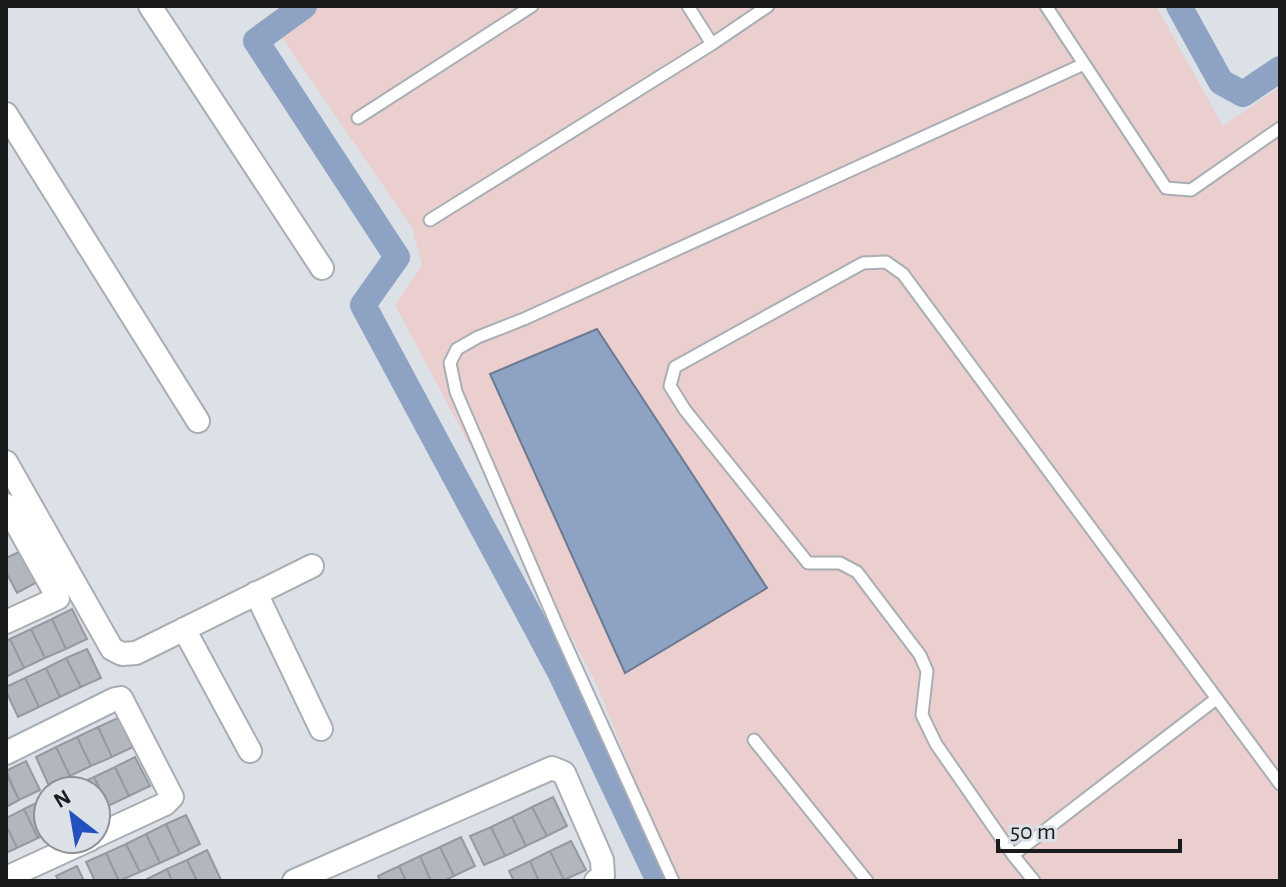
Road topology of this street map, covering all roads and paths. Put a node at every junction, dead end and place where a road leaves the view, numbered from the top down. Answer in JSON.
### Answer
{"nodes":[{"id":1,"x":150,"y":6,"type":"edge"},
{"id":2,"x":532,"y":6,"type":"edge"},
{"id":3,"x":688,"y":6,"type":"edge"},
{"id":4,"x":768,"y":6,"type":"edge"},
{"id":5,"x":1046,"y":6,"type":"edge"},
{"id":6,"x":712,"y":44,"type":"junction"},
{"id":7,"x":1084,"y":64,"type":"junction"},
{"id":8,"x":6,"y":114,"type":"edge"},
{"id":9,"x":358,"y":118,"type":"dead end"},
{"id":10,"x":1280,"y":128,"type":"edge"},
{"id":11,"x":430,"y":220,"type":"dead end"},
{"id":12,"x":322,"y":268,"type":"dead end"},
{"id":13,"x":198,"y":421,"type":"dead end"},
{"id":14,"x":6,"y":462,"type":"edge"},
{"id":15,"x":6,"y":505,"type":"edge"},
{"id":16,"x":312,"y":566,"type":"dead end"},
{"id":17,"x":256,"y":593,"type":"junction"},
{"id":18,"x":6,"y":622,"type":"edge"},
{"id":19,"x":184,"y":629,"type":"junction"},
{"id":20,"x":1216,"y":699,"type":"junction"},
{"id":21,"x":321,"y":729,"type":"dead end"},
{"id":22,"x":754,"y":740,"type":"dead end"},
{"id":23,"x":250,"y":751,"type":"dead end"},
{"id":24,"x":6,"y":753,"type":"edge"},
{"id":25,"x":1280,"y":784,"type":"edge"},
{"id":26,"x":112,"y":829,"type":"edge"},
{"id":27,"x":56,"y":855,"type":"edge"},
{"id":28,"x":1013,"y":855,"type":"junction"},
{"id":29,"x":6,"y":878,"type":"edge"},
{"id":30,"x":294,"y":881,"type":"edge"},
{"id":31,"x":596,"y":881,"type":"edge"},
{"id":32,"x":673,"y":881,"type":"edge"},
{"id":33,"x":867,"y":881,"type":"edge"},
{"id":34,"x":1034,"y":881,"type":"edge"}],
"edges":[{"from":1,"to":12,"type":"street"},
{"from":2,"to":9,"type":"lane"},
{"from":3,"to":6,"type":"lane"},
{"from":4,"to":6,"type":"lane"},
{"from":5,"to":7,"type":"lane"},
{"from":6,"to":11,"type":"lane"},
{"from":7,"to":10,"type":"lane"},
{"from":7,"to":32,"type":"lane"},
{"from":8,"to":13,"type":"street"},
{"from":14,"to":19,"type":"street"},
{"from":15,"to":18,"type":"street"},
{"from":16,"to":17,"type":"street"},
{"from":17,"to":19,"type":"street"},
{"from":17,"to":21,"type":"street"},
{"from":19,"to":23,"type":"street"},
{"from":20,"to":25,"type":"lane"},
{"from":20,"to":28,"type":"lane"},
{"from":20,"to":28,"type":"lane"},
{"from":22,"to":33,"type":"lane"},
{"from":24,"to":26,"type":"street"},
{"from":27,"to":29,"type":"street"},
{"from":28,"to":34,"type":"lane"},
{"from":30,"to":31,"type":"street"}]}
